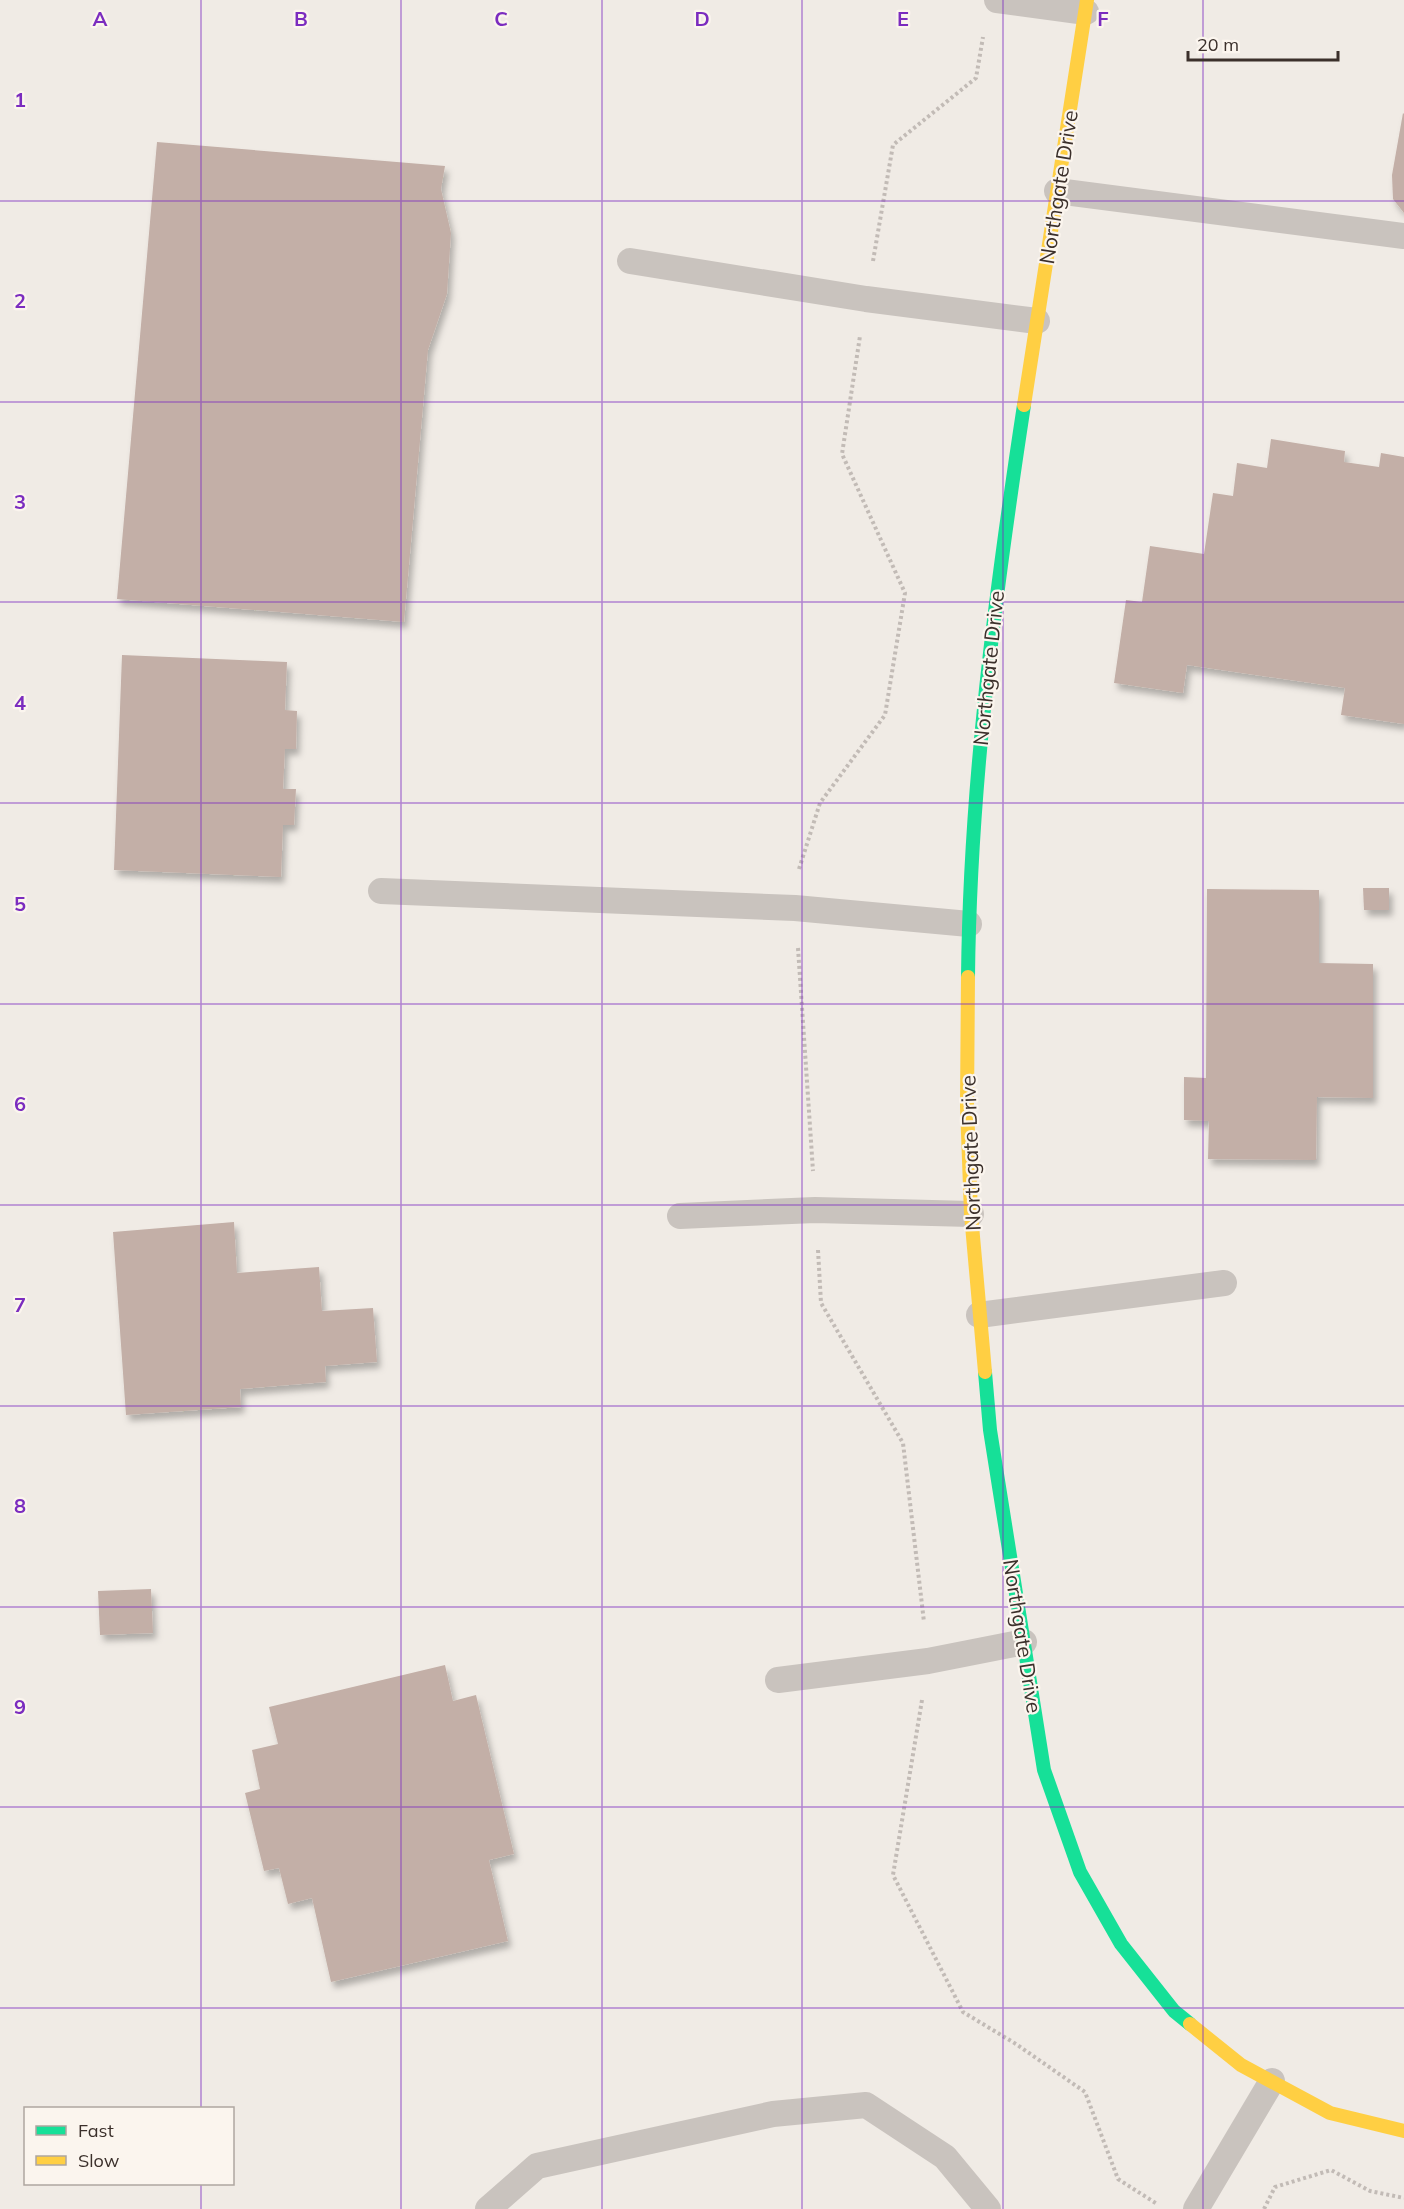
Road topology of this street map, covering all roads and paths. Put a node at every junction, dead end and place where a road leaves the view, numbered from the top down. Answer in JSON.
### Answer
{"nodes":[{"id":1,"x":997,"y":0,"type":"edge"},
{"id":2,"x":1087,"y":6,"type":"edge"},
{"id":3,"x":984,"y":33,"type":"dead end"},
{"id":4,"x":1057,"y":191,"type":"junction"},
{"id":5,"x":1404,"y":236,"type":"edge"},
{"id":6,"x":630,"y":261,"type":"dead end"},
{"id":7,"x":866,"y":299,"type":"junction"},
{"id":8,"x":1038,"y":321,"type":"junction"},
{"id":9,"x":381,"y":891,"type":"dead end"},
{"id":10,"x":795,"y":908,"type":"junction"},
{"id":11,"x":969,"y":924,"type":"junction"},
{"id":12,"x":816,"y":1210,"type":"junction"},
{"id":13,"x":971,"y":1214,"type":"junction"},
{"id":14,"x":680,"y":1216,"type":"dead end"},
{"id":15,"x":1224,"y":1283,"type":"dead end"},
{"id":16,"x":980,"y":1315,"type":"junction"},
{"id":17,"x":1024,"y":1642,"type":"junction"},
{"id":18,"x":928,"y":1661,"type":"junction"},
{"id":19,"x":778,"y":1680,"type":"dead end"},
{"id":20,"x":1272,"y":2081,"type":"junction"},
{"id":21,"x":1404,"y":2131,"type":"edge"},
{"id":22,"x":1404,"y":2198,"type":"edge"},
{"id":23,"x":488,"y":2209,"type":"edge"},
{"id":24,"x":988,"y":2209,"type":"edge"},
{"id":25,"x":1165,"y":2209,"type":"edge"},
{"id":26,"x":1196,"y":2209,"type":"edge"},
{"id":27,"x":1264,"y":2209,"type":"edge"}],
"edges":[{"from":1,"to":2,"type":"lane"},
{"from":2,"to":4,"type":"street","name":"Northgate Drive"},
{"from":3,"to":7,"type":"path"},
{"from":4,"to":5,"type":"lane"},
{"from":4,"to":8,"type":"street","name":"Northgate Drive"},
{"from":6,"to":7,"type":"lane"},
{"from":7,"to":8,"type":"lane"},
{"from":7,"to":10,"type":"path"},
{"from":8,"to":11,"type":"street","name":"Northgate Drive"},
{"from":9,"to":10,"type":"lane"},
{"from":10,"to":11,"type":"lane"},
{"from":10,"to":12,"type":"path"},
{"from":11,"to":13,"type":"street","name":"Northgate Drive"},
{"from":12,"to":13,"type":"lane"},
{"from":12,"to":14,"type":"lane"},
{"from":12,"to":18,"type":"path"},
{"from":13,"to":16,"type":"street","name":"Northgate Drive"},
{"from":15,"to":16,"type":"lane"},
{"from":16,"to":17,"type":"street","name":"Northgate Drive"},
{"from":17,"to":18,"type":"lane"},
{"from":17,"to":20,"type":"street","name":"Northgate Drive"},
{"from":18,"to":19,"type":"lane"},
{"from":18,"to":25,"type":"path"},
{"from":20,"to":21,"type":"street","name":"Northgate Drive"},
{"from":20,"to":26,"type":"lane"},
{"from":22,"to":27,"type":"path"},
{"from":23,"to":24,"type":"lane"}]}
